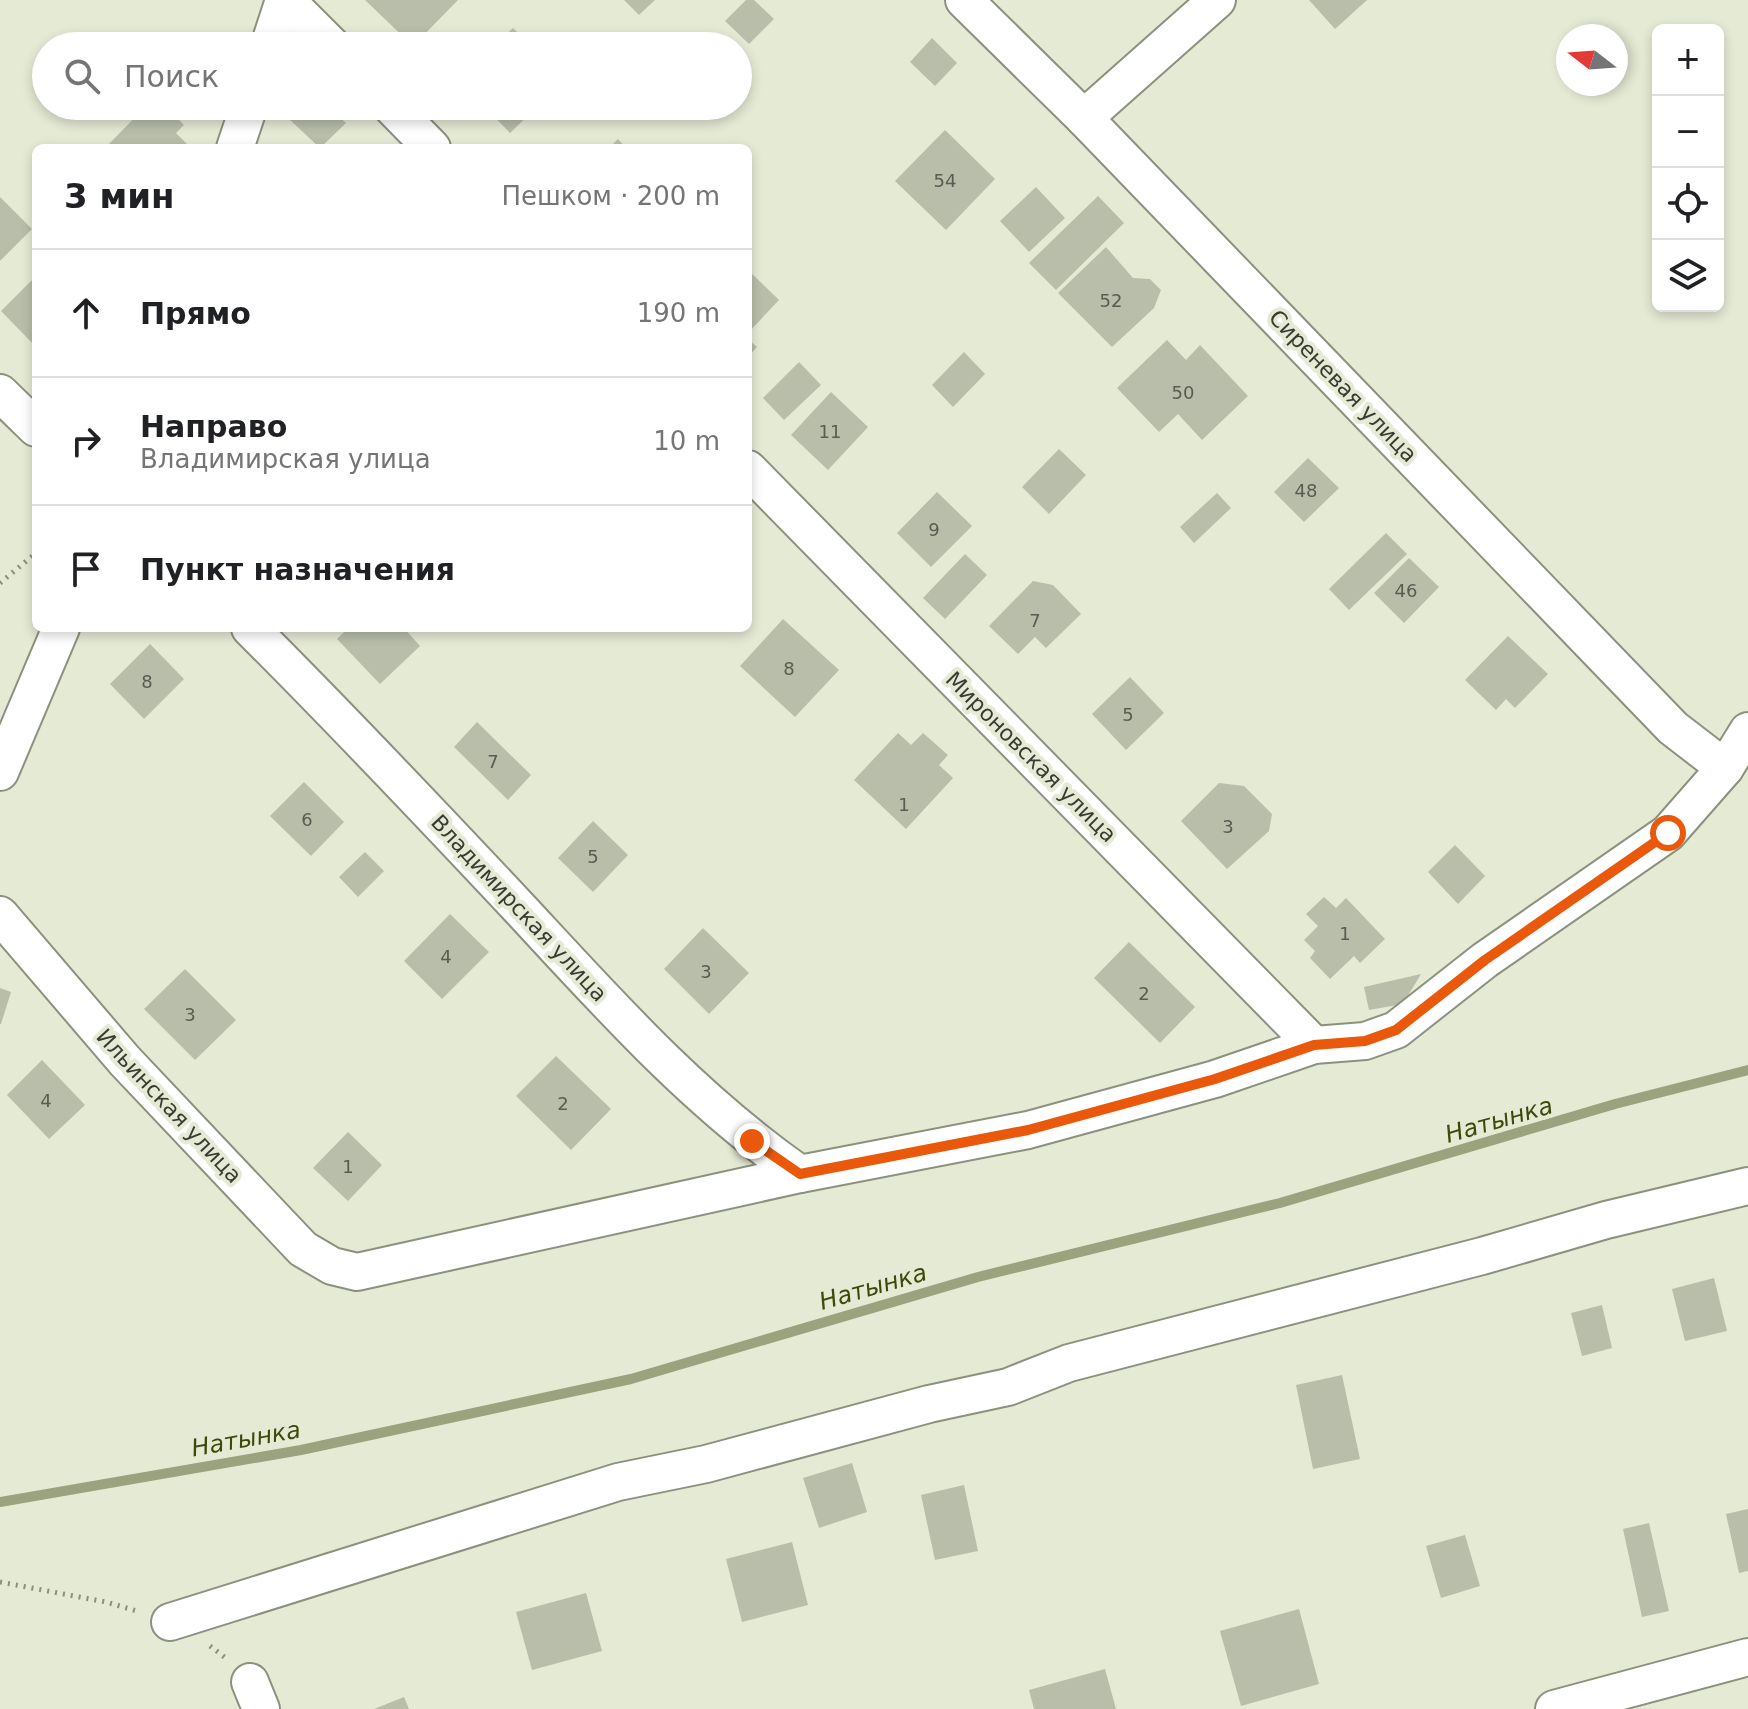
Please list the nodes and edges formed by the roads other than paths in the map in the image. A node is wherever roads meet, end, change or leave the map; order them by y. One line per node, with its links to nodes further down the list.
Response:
1 (285, 0): 4 (street); 5 (street)
2 (964, 0): 6 (street, Сиреневая улица)
3 (1217, 0): 6 (street)
4 (274, 32)
5 (318, 32)
6 (1084, 118): 17 (street, Сиреневая улица)
7 (244, 120): 9 (street)
8 (405, 120): 10 (street)
9 (236, 144)
10 (428, 144)
11 (0, 393): 12 (street)
12 (32, 424)
13 (752, 473): 20 (street, Мироновская улица)
14 (59, 632): 18 (street)
15 (254, 632): 21 (street, Владимирская улица)
16 (1748, 731): 17 (street)
17 (1725, 768): 20 (street)
18 (0, 772)
19 (0, 915): 21 (street, Ильинская улица)
20 (1314, 1045): 21 (street)
21 (800, 1174)
22 (1748, 1186): 23 (street)
23 (170, 1622)
24 (1748, 1657): 25 (street)
25 (1554, 1709)

